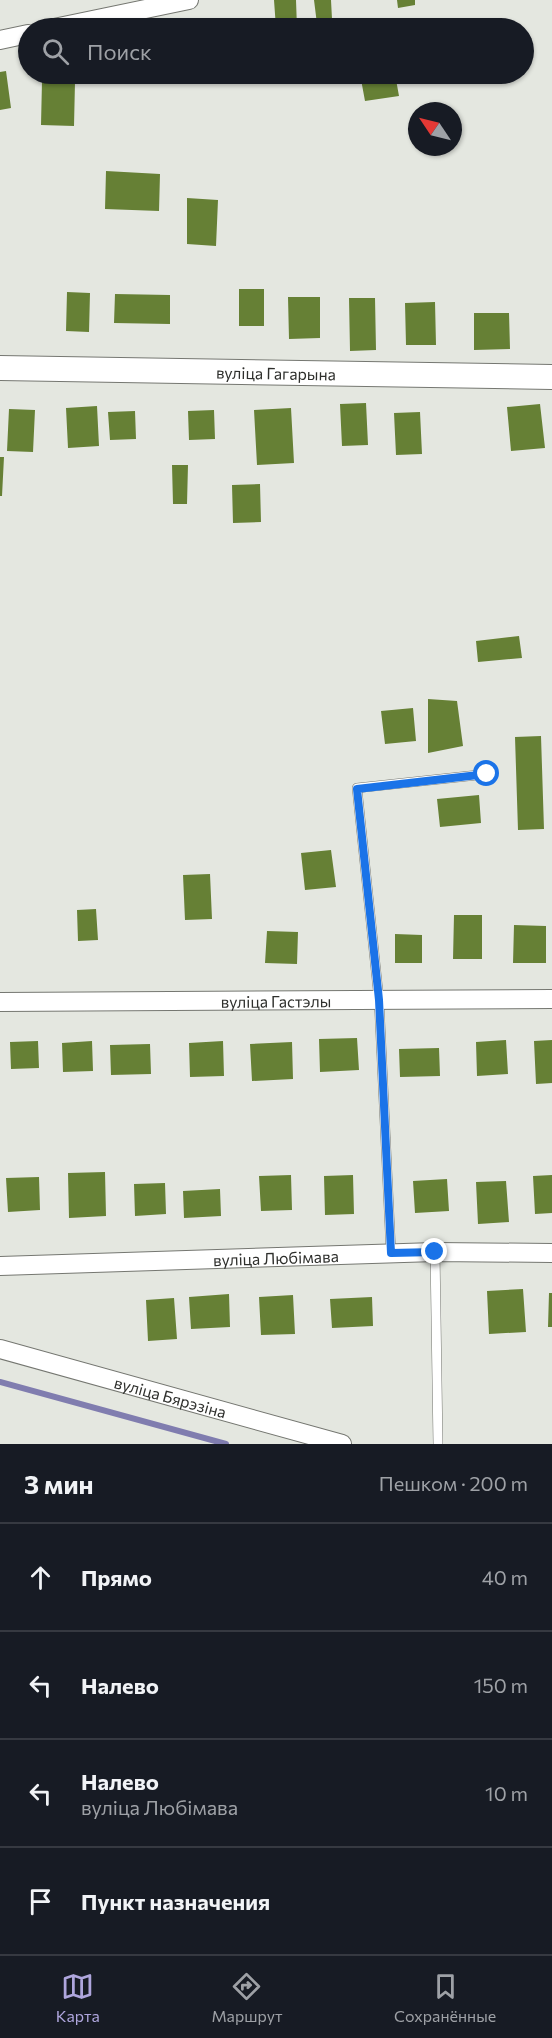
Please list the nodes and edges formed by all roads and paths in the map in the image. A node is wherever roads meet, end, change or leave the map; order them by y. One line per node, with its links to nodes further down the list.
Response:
1 (189, 0): 2 (street)
2 (102, 18)
3 (18, 36): 4 (street)
4 (0, 40)
5 (0, 368): 6 (street, вуліца Гагарына)
6 (552, 377)
7 (487, 774): 9 (lane)
8 (552, 999): 9 (street, вуліца Гастэлы)
9 (379, 1000): 10 (street, вуліца Гастэлы); 13 (lane)
10 (0, 1002)
11 (435, 1252): 12 (street, вуліца Любімава); 13 (street, вуліца Любімава); 17 (lane)
12 (552, 1252)
13 (391, 1253): 14 (street, вуліца Любімава)
14 (0, 1266)
15 (0, 1349): 16 (street, вуліца Бярэзіна)
16 (342, 1444)
17 (438, 1444)

